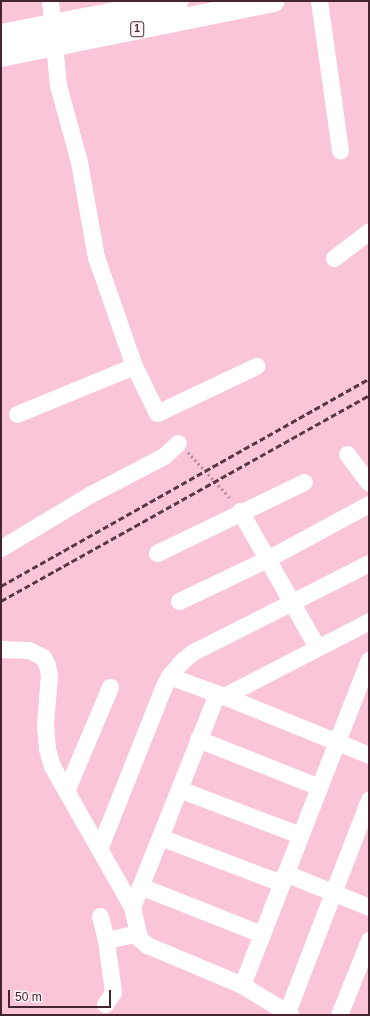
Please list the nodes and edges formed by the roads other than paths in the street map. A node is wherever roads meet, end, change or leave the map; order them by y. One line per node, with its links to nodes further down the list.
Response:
1 (50, 1): 6 (street)
2 (178, 1): 6 (highway, 1)
3 (272, 1): 6 (highway, 1)
4 (319, 1): 8 (street)
5 (1, 35): 6 (highway, 1)
6 (53, 35): 7 (highway, 1); 11 (street)
7 (1, 56)
8 (340, 151)
9 (369, 230): 10 (street)
10 (334, 258)
11 (134, 366): 12 (street); 13 (street)
12 (256, 366)
13 (17, 414)
14 (178, 443): 20 (street)
15 (347, 454): 17 (street)
16 (304, 482): 19 (street)
17 (369, 483)
18 (369, 504): 22 (street)
19 (240, 511): 21 (street); 22 (street)
20 (1, 548)
21 (157, 553)
22 (269, 558): 24 (street); 25 (street)
23 (369, 563): 25 (street)
24 (180, 601)
25 (293, 602): 27 (street); 30 (street)
26 (369, 621): 27 (street)
27 (316, 647): 32 (street)
28 (15, 649): 38 (street)
29 (369, 660): 34 (street)
30 (169, 676): 32 (street); 42 (street)
31 (110, 687): 38 (street)
32 (220, 694): 33 (street); 34 (street)
33 (198, 739): 36 (street); 37 (street)
34 (337, 742): 35 (street); 36 (street)
35 (369, 755)
36 (319, 787): 40 (street)
37 (179, 789): 40 (street); 41 (street)
38 (66, 791): 42 (street)
39 (369, 799): 45 (street)
40 (300, 835): 43 (street)
41 (160, 837): 43 (street); 44 (street)
42 (99, 849): 46 (street)
43 (283, 878): 45 (street); 50 (street)
44 (140, 886): 46 (street); 50 (street)
45 (332, 892): 47 (street); 55 (street)
46 (132, 907): 49 (street)
47 (369, 907)
48 (100, 916): 51 (street)
49 (138, 933): 51 (street); 53 (street)
50 (261, 934): 53 (street)
51 (106, 940): 54 (street)
52 (369, 940): 56 (street)
53 (242, 985): 55 (street)
54 (105, 1004)
55 (289, 1014)
56 (339, 1015)

